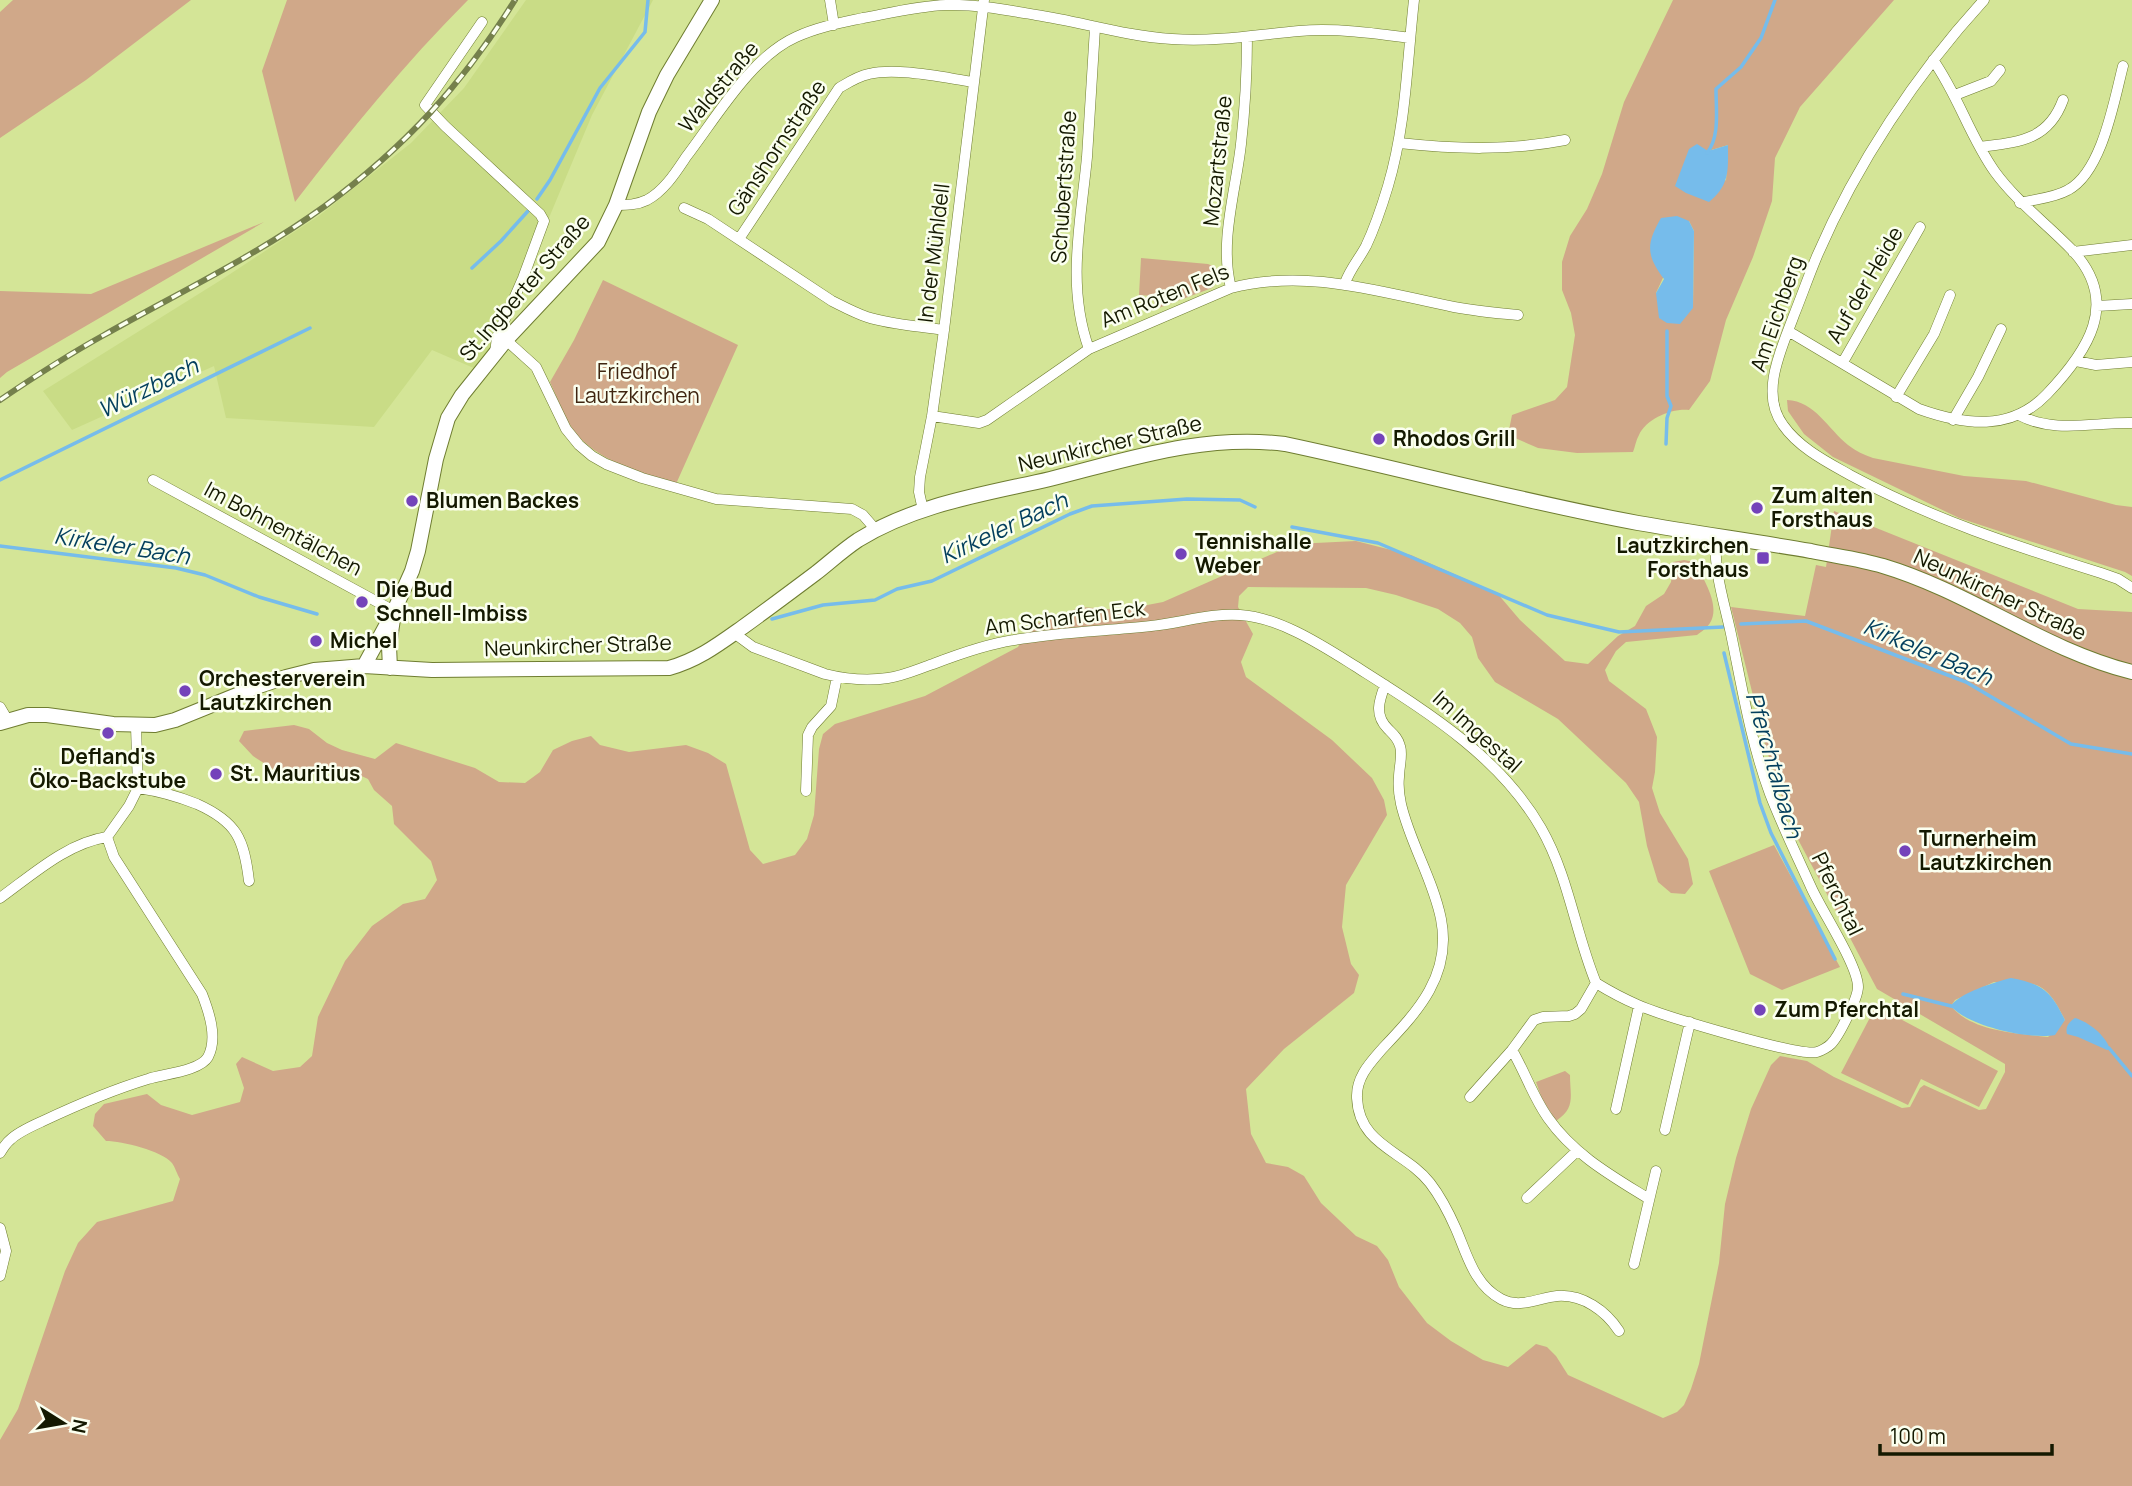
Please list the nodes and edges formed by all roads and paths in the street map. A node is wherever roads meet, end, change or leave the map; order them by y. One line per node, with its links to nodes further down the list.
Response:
1 (712, 0): 21 (main road, St.Ingberter Straße)
2 (831, 0): 7 (street)
3 (1414, 0): 10 (street)
4 (1984, 0): 11 (street, Am Eichberg)
5 (983, 4): 7 (street, Waldstraße); 8 (street, Waldstraße); 14 (street, In der Mühldell)
6 (482, 22): 38 (street)
7 (834, 25): 21 (street, Waldstraße)
8 (1095, 28): 9 (street, Waldstraße); 37 (street, Schubertstraße)
9 (1247, 37): 10 (street, Waldstraße); 28 (street, Mozartstraße)
10 (1409, 38): 18 (street)
11 (1933, 60): 15 (street); 35 (street, Am Eichberg)
12 (2123, 66): 20 (street)
13 (2000, 70): 15 (street)
14 (974, 82): 24 (street, Gänshornstraße); 34 (street, In der Mühldell)
15 (1955, 95): 19 (street)
16 (2063, 100): 19 (street)
17 (1565, 140): 18 (street)
18 (1399, 144): 27 (street)
19 (1980, 147): 20 (street)
20 (2020, 203): 26 (street)
21 (616, 205): 36 (main road, St.Ingberter Straße)
22 (684, 208): 24 (street)
23 (1920, 227): 40 (street, Auf der Heide)
24 (738, 239): 34 (street)
25 (2132, 245): 26 (street)
26 (2073, 252): 31 (street)
27 (1345, 283): 28 (street, Am Roten Fels); 32 (street, Am Roten Fels)
28 (1231, 288): 37 (street, Am Roten Fels)
29 (1950, 295): 42 (street)
30 (2132, 304): 31 (street)
31 (2097, 306): 39 (street, Auf der Heide)
32 (1518, 315)
33 (2001, 329): 45 (street)
34 (944, 330): 44 (street, In der Mühldell)
35 (1788, 331): 40 (street, Auf der Heide); 51 (street, Am Eichberg)
36 (506, 340): 38 (main road, St.Ingberter Straße); 49 (street)
37 (1089, 349): 44 (street, Am Roten Fels)
38 (495, 353): 52 (main road, St.Ingberter Straße)
39 (2076, 361): 41 (street); 43 (street, Auf der Heide)
40 (1843, 362): 42 (street, Auf der Heide)
41 (2132, 362)
42 (1896, 397): 45 (street, Auf der Heide)
43 (2019, 415): 45 (street, Auf der Heide); 46 (street, Auf der Heide)
44 (932, 416): 48 (street, In der Mühldell)
45 (1953, 419)
46 (2132, 423)
47 (153, 480): 52 (street, Im Bohnentälchen)
48 (923, 510): 49 (main road, Neunkircher Straße); 50 (main road, Neunkircher Straße)
49 (876, 530): 54 (main road, Neunkircher Straße)
50 (1716, 535): 57 (main road, Neunkircher Straße); 69 (street, Pferchtal)
51 (2132, 588)
52 (394, 611): 55 (main road, St.Ingberter Straße); 56 (main road, St.Ingberter Straße)
53 (1260, 619): 58 (street, Am Scharfen Eck); 59 (street, Im Imgestal)
54 (734, 633): 56 (main road, Neunkircher Straße); 58 (street, Am Scharfen Eck)
55 (363, 666): 56 (main road, Neunkircher Straße); 61 (main road, Neunkircher Straße)
56 (390, 668)
57 (2132, 672)
58 (837, 677): 63 (street)
59 (1385, 685): 67 (street, Im Imgestal); 83 (street)
60 (2, 716): 61 (main road, Neunkircher Straße)
61 (136, 726): 62 (street)
62 (138, 788): 64 (street); 65 (street)
63 (806, 791)
64 (107, 837): 66 (street); 74 (street)
65 (249, 881)
66 (0, 898)
67 (1596, 982): 68 (street); 70 (street)
68 (1639, 1006): 69 (street); 72 (street)
69 (1690, 1022): 73 (street)
70 (1511, 1050): 71 (street); 75 (street)
71 (1471, 1097)
72 (1616, 1109)
73 (1665, 1130)
74 (5, 1140): 76 (street)
75 (1577, 1151): 78 (street); 79 (street)
76 (0, 1153)
77 (1656, 1171): 79 (street)
78 (1527, 1198)
79 (1649, 1199): 81 (street)
80 (1, 1232): 82 (street)
81 (1634, 1264)
82 (0, 1276)
83 (1619, 1331)

